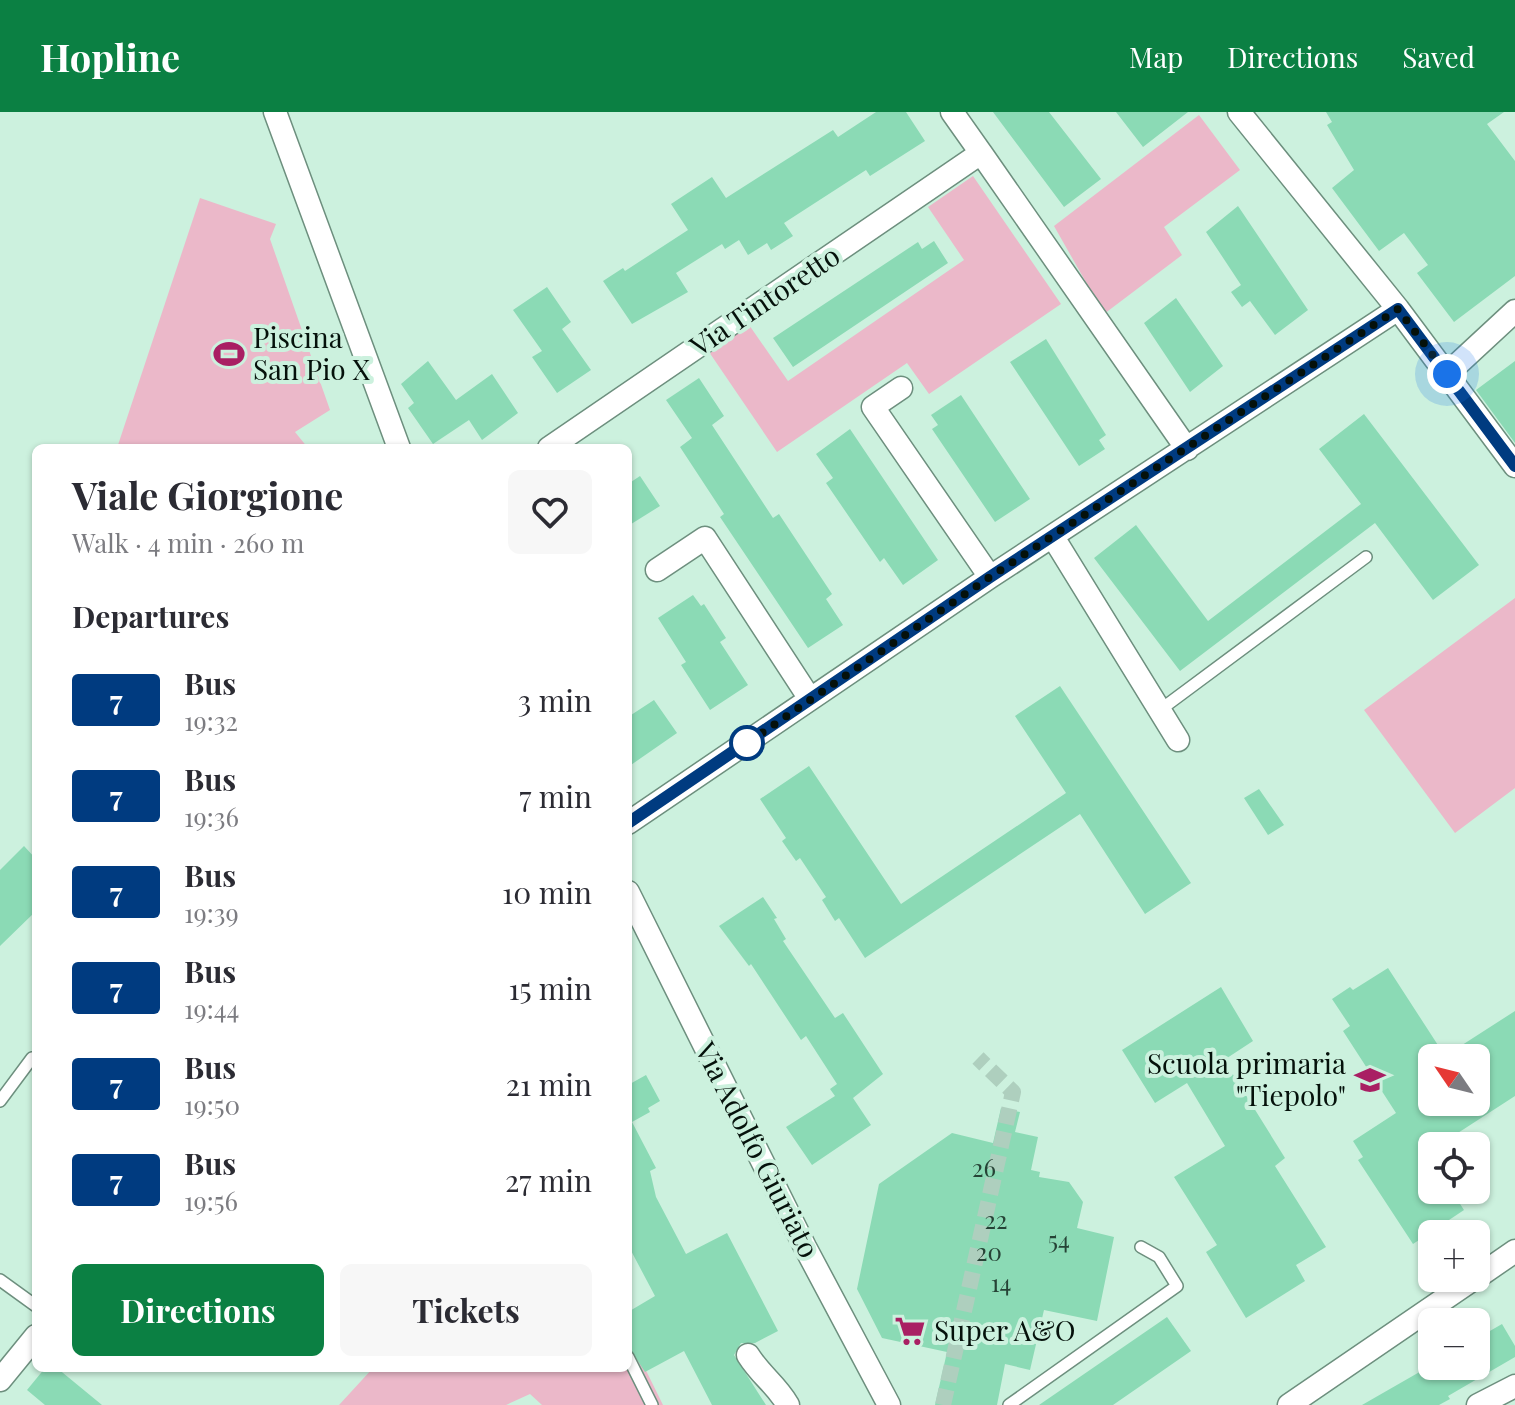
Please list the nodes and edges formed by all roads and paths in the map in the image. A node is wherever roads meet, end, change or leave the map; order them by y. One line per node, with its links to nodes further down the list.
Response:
1 (275, 112): 9 (street)
2 (952, 112): 4 (street)
3 (1239, 112): 5 (street)
4 (981, 153): 10 (street, Via Tintoretto); 11 (street)
5 (1398, 309): 7 (street); 11 (street)
6 (1515, 311): 7 (street)
7 (1447, 374): 12 (street)
8 (901, 388): 16 (street)
9 (398, 444)
10 (555, 444)
11 (1187, 449): 13 (street)
12 (1515, 466)
13 (1053, 537): 16 (street); 18 (street)
14 (1366, 557): 18 (lane)
15 (657, 570): 17 (street)
16 (990, 577): 17 (street)
17 (810, 699): 20 (street)
18 (1160, 710): 19 (street)
19 (1178, 740)
20 (632, 820)
21 (632, 900): 37 (street, Via Adolfo Giuriato)
22 (32, 1062): 23 (lane)
23 (0, 1101)
24 (1141, 1247): 38 (lane)
25 (1515, 1251): 26 (street)
26 (1490, 1268)
27 (0, 1280): 29 (lane)
28 (1455, 1292): 39 (street)
29 (32, 1303)
30 (32, 1341): 33 (street)
31 (748, 1355): 36 (street)
32 (632, 1365): 35 (lane)
33 (0, 1380)
34 (1515, 1386): 40 (street)
35 (652, 1405)
36 (788, 1405)
37 (889, 1405)
38 (1009, 1405)
39 (1289, 1405)
40 (1478, 1405)

